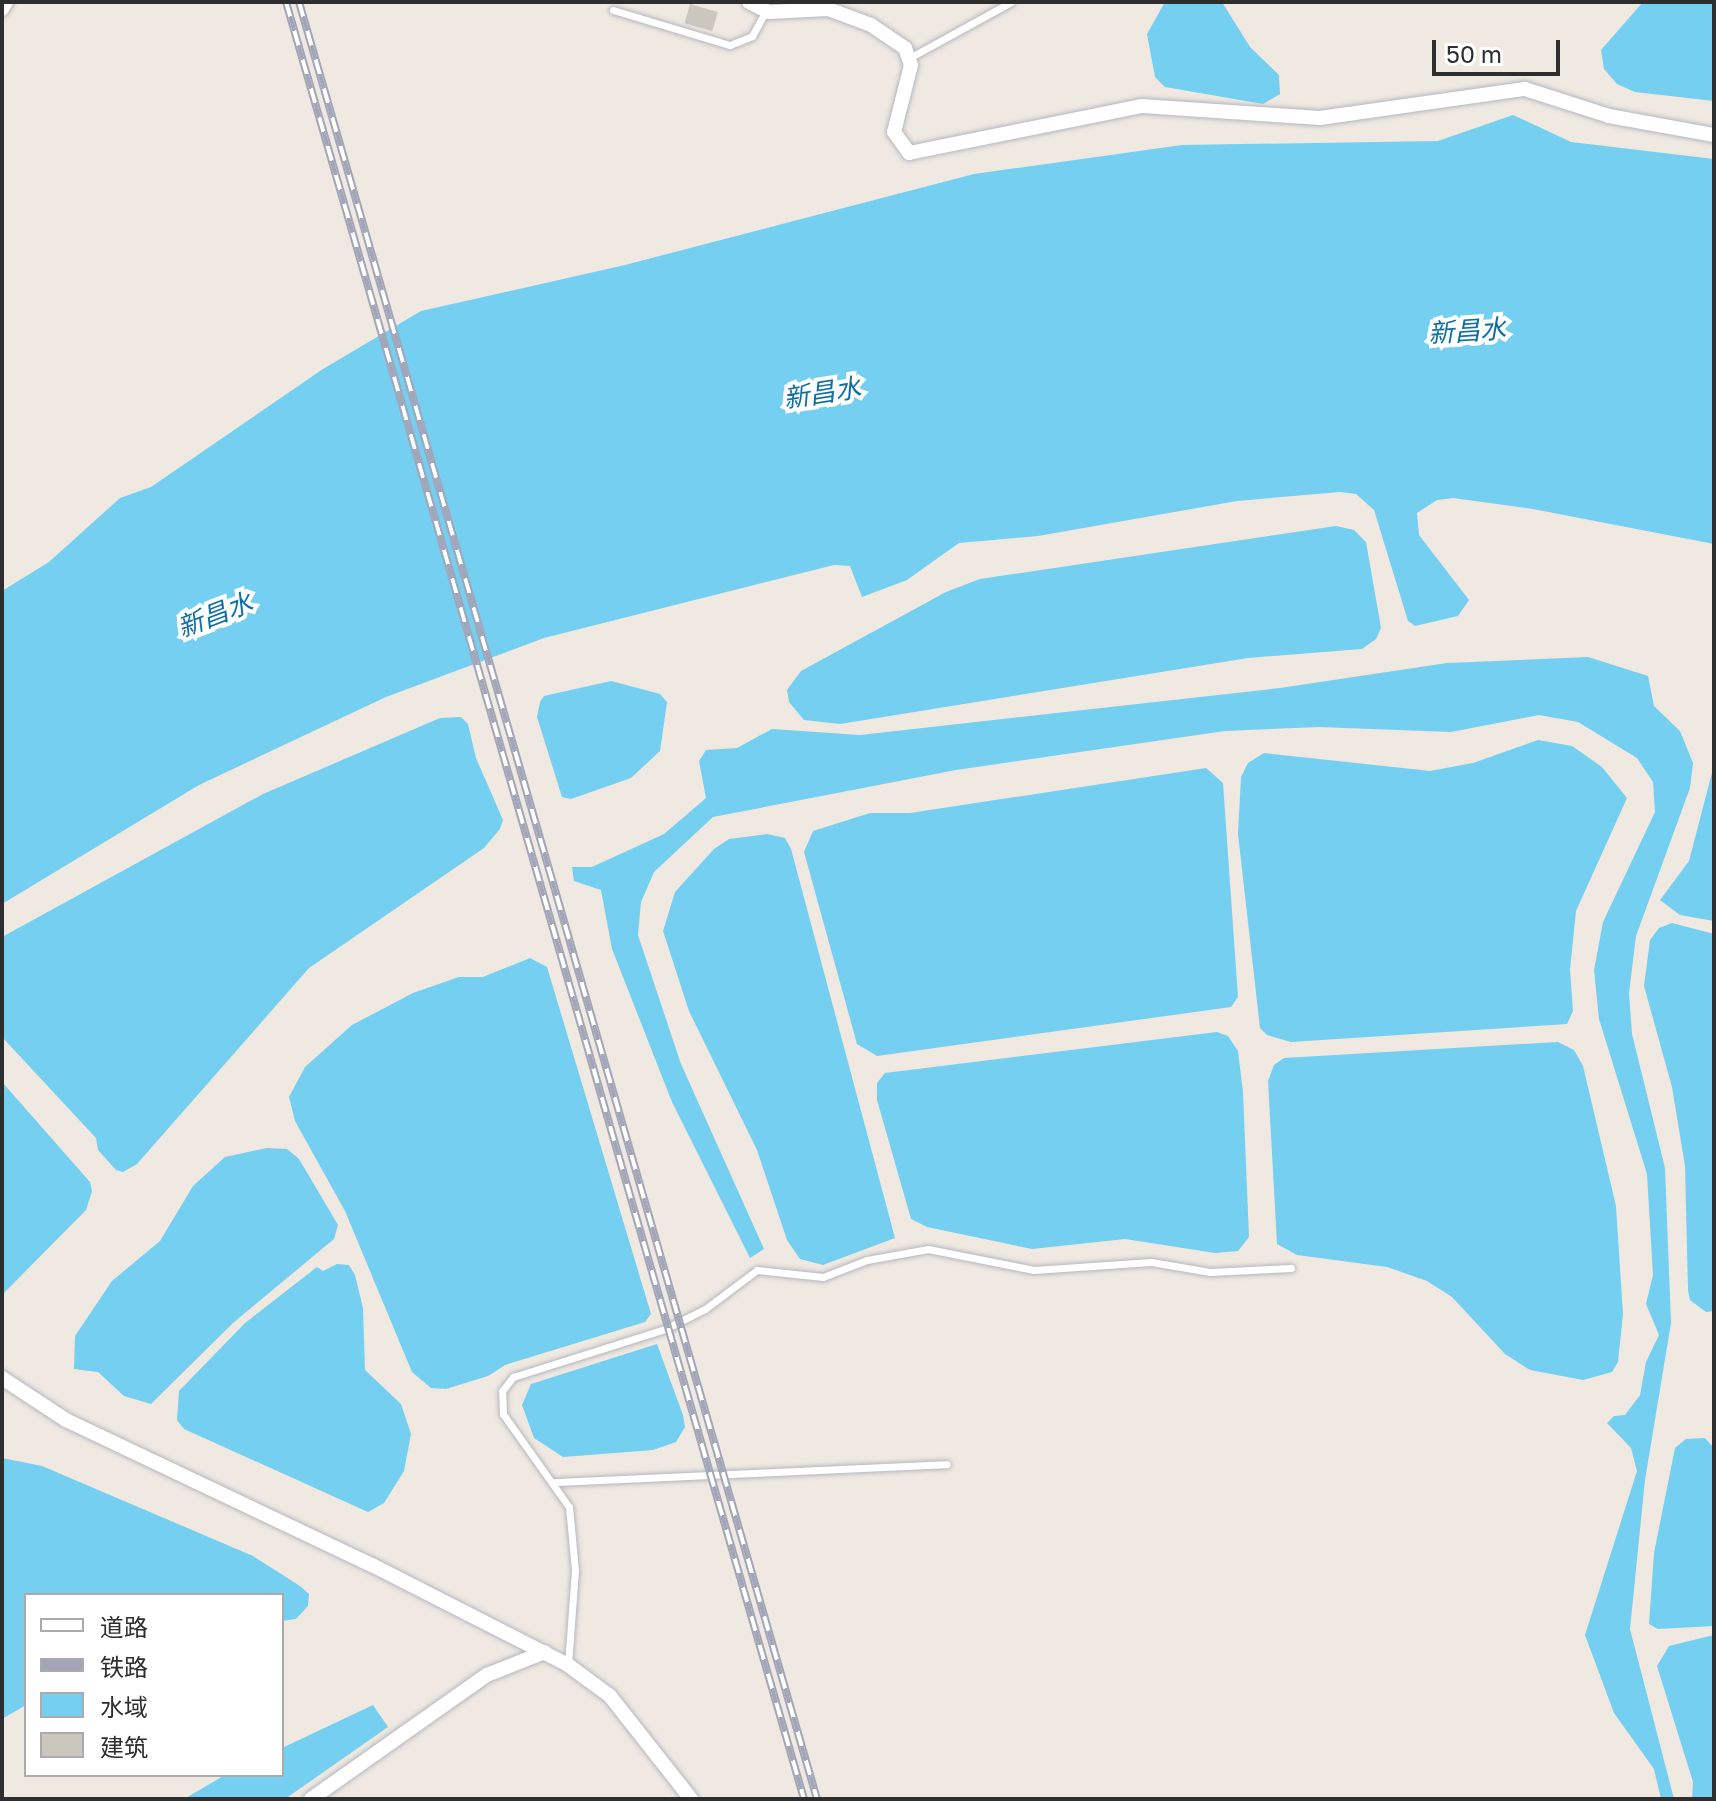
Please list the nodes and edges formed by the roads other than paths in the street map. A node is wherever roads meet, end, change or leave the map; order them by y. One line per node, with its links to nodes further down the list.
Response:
1 (6, 2): 4 (street)
2 (749, 2): 6 (street)
3 (1011, 2): 7 (lane)
4 (2, 9)
5 (613, 10): 6 (lane)
6 (766, 11): 7 (street)
7 (911, 57): 8 (street)
8 (1714, 135)
9 (1291, 1268): 12 (lane)
10 (2, 1378): 13 (street)
11 (947, 1464): 12 (lane)
12 (555, 1482): 14 (lane)
13 (545, 1652): 14 (street); 15 (street)
14 (568, 1665): 16 (street)
15 (311, 1799)
16 (691, 1799)

